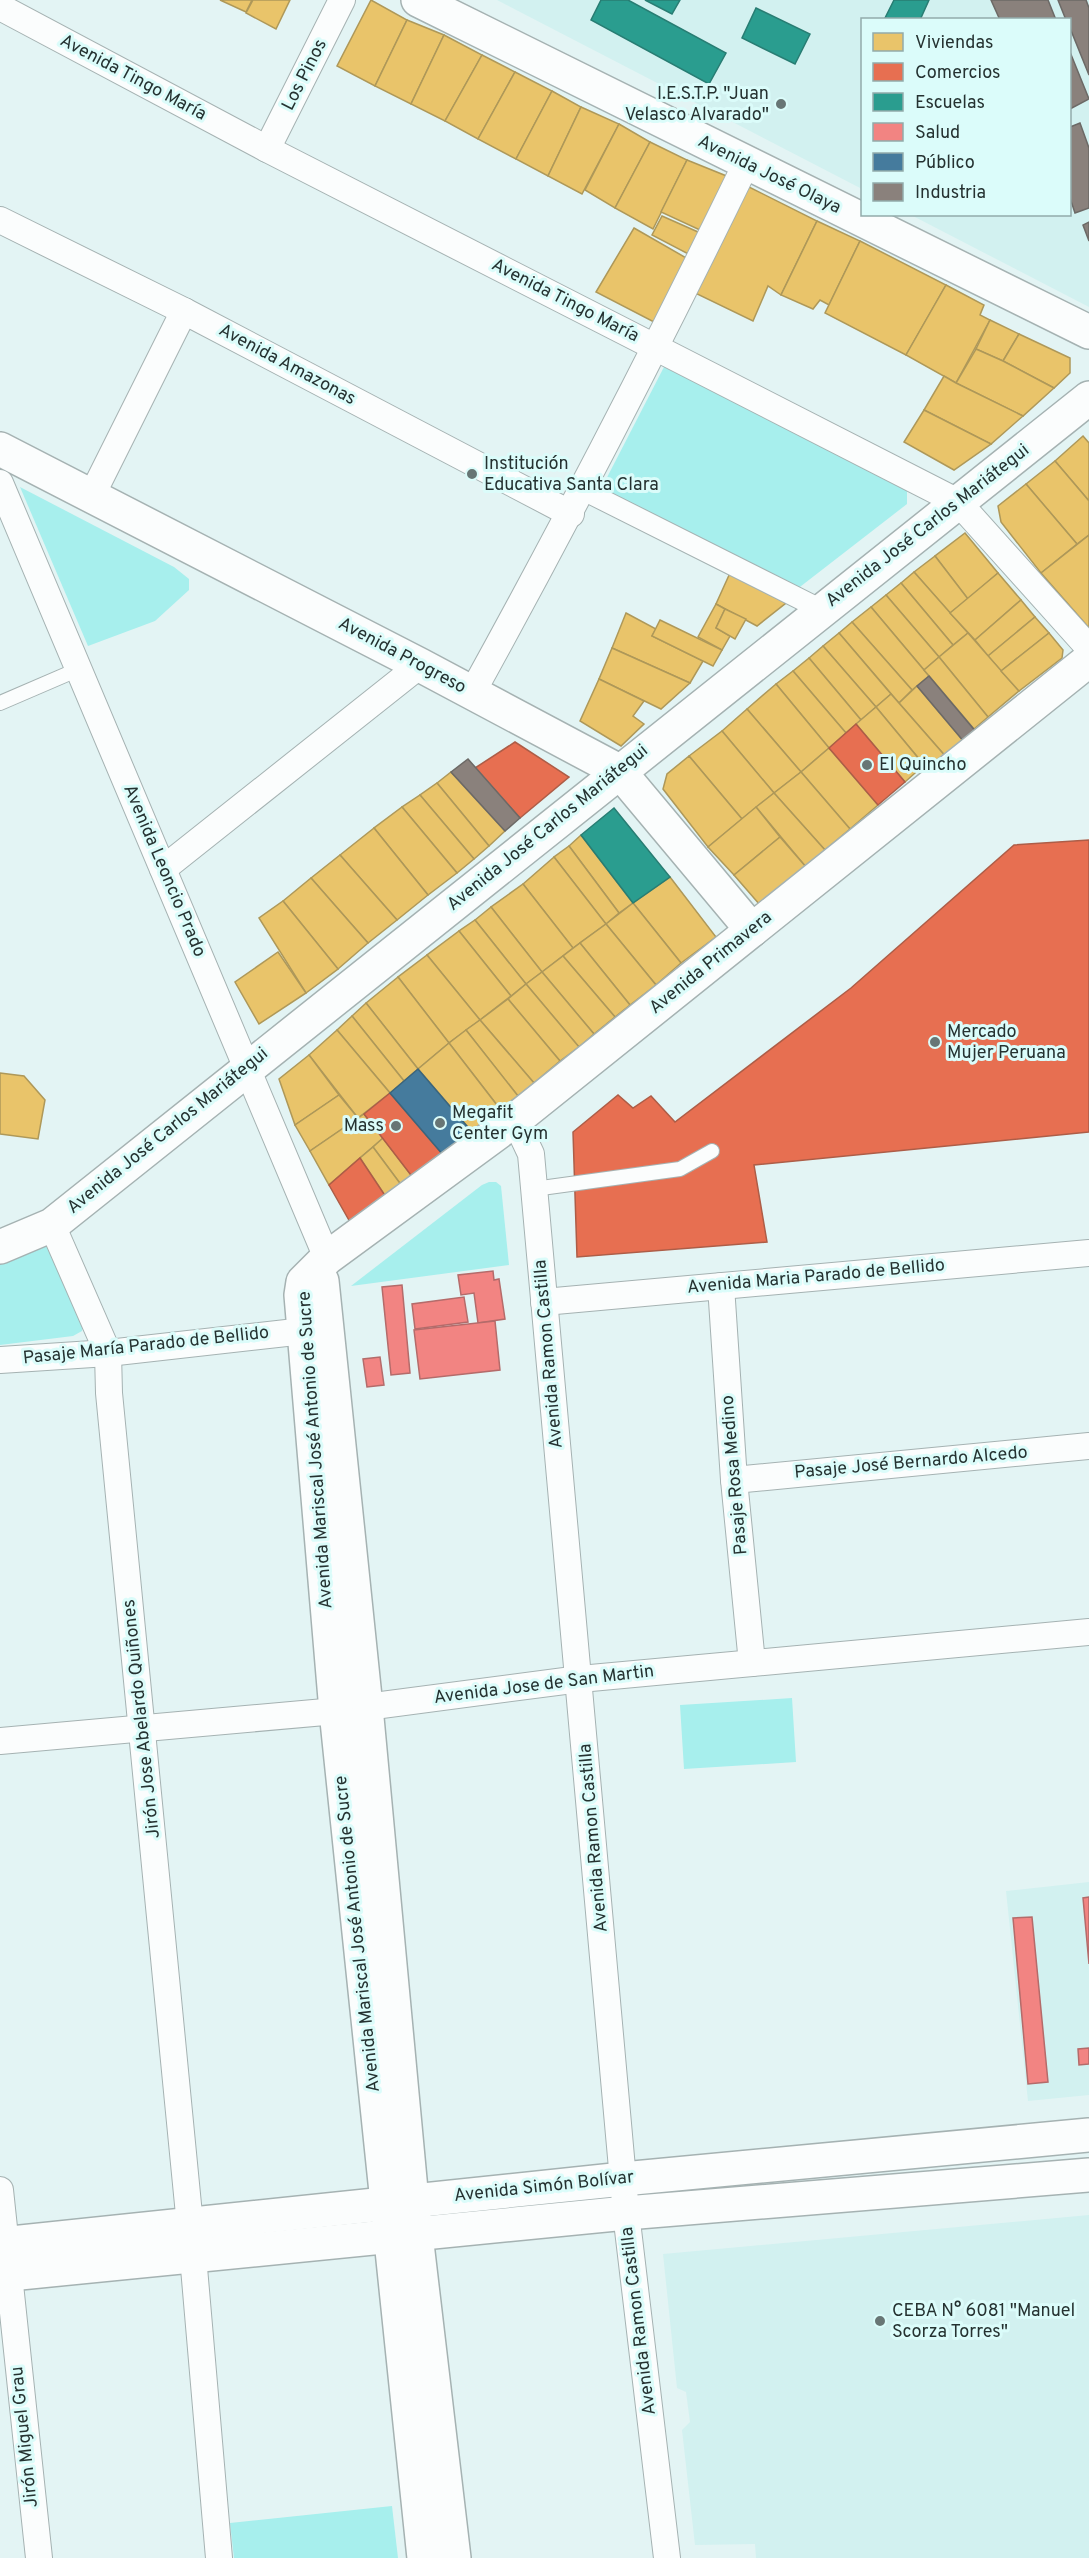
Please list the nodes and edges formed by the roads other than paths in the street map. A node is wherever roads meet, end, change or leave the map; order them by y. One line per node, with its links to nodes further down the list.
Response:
1 (342, 0): 4 (street, Los Pinos)
2 (418, 0): 5 (street, Avenida José Olaya)
3 (0, 7): 4 (street, Avenida Tingo María)
4 (267, 149): 9 (street, Avenida Tingo María)
5 (746, 164): 8 (street, Avenida José Olaya); 9 (street)
6 (0, 220): 7 (street, Avenida Amazonas)
7 (184, 311): 14 (street); 16 (street, Avenida Amazonas)
8 (1089, 332)
9 (657, 348): 13 (street); 15 (street, Avenida Tingo María)
10 (1089, 398): 15 (street, Avenida José Carlos Mariátegui)
11 (0, 449): 14 (street, Avenida Progreso)
12 (0, 483): 21 (street, Avenida Leoncio Prado)
13 (583, 490): 16 (street); 17 (street)
14 (92, 495): 20 (street, Avenida Progreso)
15 (958, 502): 17 (street, Avenida José Carlos Mariátegui); 18 (street, Avenida Tingo María)
16 (571, 514): 22 (street)
17 (822, 610): 24 (street, Avenida José Carlos Mariátegui)
18 (1089, 648)
19 (1089, 660): 26 (street, Avenida Primavera)
20 (420, 665): 22 (street, Avenida Progreso); 25 (street)
21 (79, 669): 23 (lane); 25 (street, Avenida Leoncio Prado)
22 (472, 693): 24 (street, Avenida Progreso)
23 (0, 703)
24 (619, 771): 26 (street, Avenida Progreso); 27 (street, Avenida José Carlos Mariátegui)
25 (163, 868): 27 (street, Avenida Leoncio Prado)
26 (752, 930): 28 (street, Avenida Primavera)
27 (247, 1067): 31 (street, Avenida José Carlos Mariátegui); 34 (street, Avenida Leoncio Prado)
28 (515, 1120): 30 (street, Avenida Ramon Castilla); 34 (street, Avenida Primavera)
29 (712, 1151): 30 (lane)
30 (534, 1190): 36 (street, Avenida Ramon Castilla)
31 (52, 1225): 32 (street, Avenida José Carlos Mariátegui); 38 (street, Jirón Jose Abelardo Quiñones)
32 (0, 1247)
33 (1089, 1253): 35 (street, Avenida Maria Parado de Bellido)
34 (327, 1258): 37 (street, Avenida Mariscal José Antonio de Sucre)
35 (722, 1286): 36 (street, Avenida Maria Parado de Bellido); 41 (street, Pasaje Rosa Medino)
36 (544, 1302): 44 (street, Avenida Ramon Castilla)
37 (315, 1330): 38 (street, Pasaje María Parado de Bellido); 45 (street, Avenida Mariscal José Antonio de Sucre)
38 (108, 1353): 39 (street, Pasaje María Parado de Bellido); 46 (street, Jirón Jose Abelardo Quiñones)
39 (0, 1360)
40 (1089, 1446): 41 (street, Pasaje José Bernardo Alcedo)
41 (734, 1480): 43 (street, Pasaje Rosa Medino)
42 (1089, 1632): 43 (street, Avenida Jose de San Martin)
43 (752, 1663): 44 (street, Avenida Jose de San Martin)
44 (580, 1679): 45 (street, Avenida Jose de San Martin); 50 (street, Avenida Ramon Castilla)
45 (351, 1709): 46 (street, Avenida Jose de San Martin); 52 (street, Avenida Mariscal José Antonio de Sucre)
46 (143, 1728): 47 (street, Avenida Jose de San Martin); 55 (street, Jirón Jose Abelardo Quiñones)
47 (0, 1741)
48 (1089, 2135): 50 (street, Avenida Simón Bolívar)
49 (1089, 2175): 53 (street, Avenida Simón Bolívar)
50 (623, 2179): 52 (street, Avenida Simón Bolívar); 53 (street, Avenida Ramon Castilla)
51 (0, 2190): 56 (street, Jirón Miguel Grau)
52 (399, 2202): 54 (street, Avenida Mariscal José Antonio de Sucre); 55 (street, Avenida Simón Bolívar)
53 (626, 2213): 54 (street, Avenida Simón Bolívar); 61 (street, Avenida Ramon Castilla)
54 (402, 2235): 55 (street, Avenida Simón Bolívar); 59 (street, Avenida Mariscal José Antonio de Sucre); 60 (street, Avenida Mariscal José Antonio de Sucre)
55 (192, 2240): 56 (street, Avenida Simón Bolívar); 58 (street, Jirón Jose Abelardo Quiñones)
56 (3, 2259): 57 (street, Jirón Miguel Grau)
57 (39, 2558)
58 (219, 2558)
59 (424, 2558)
60 (454, 2558)
61 (667, 2558)

